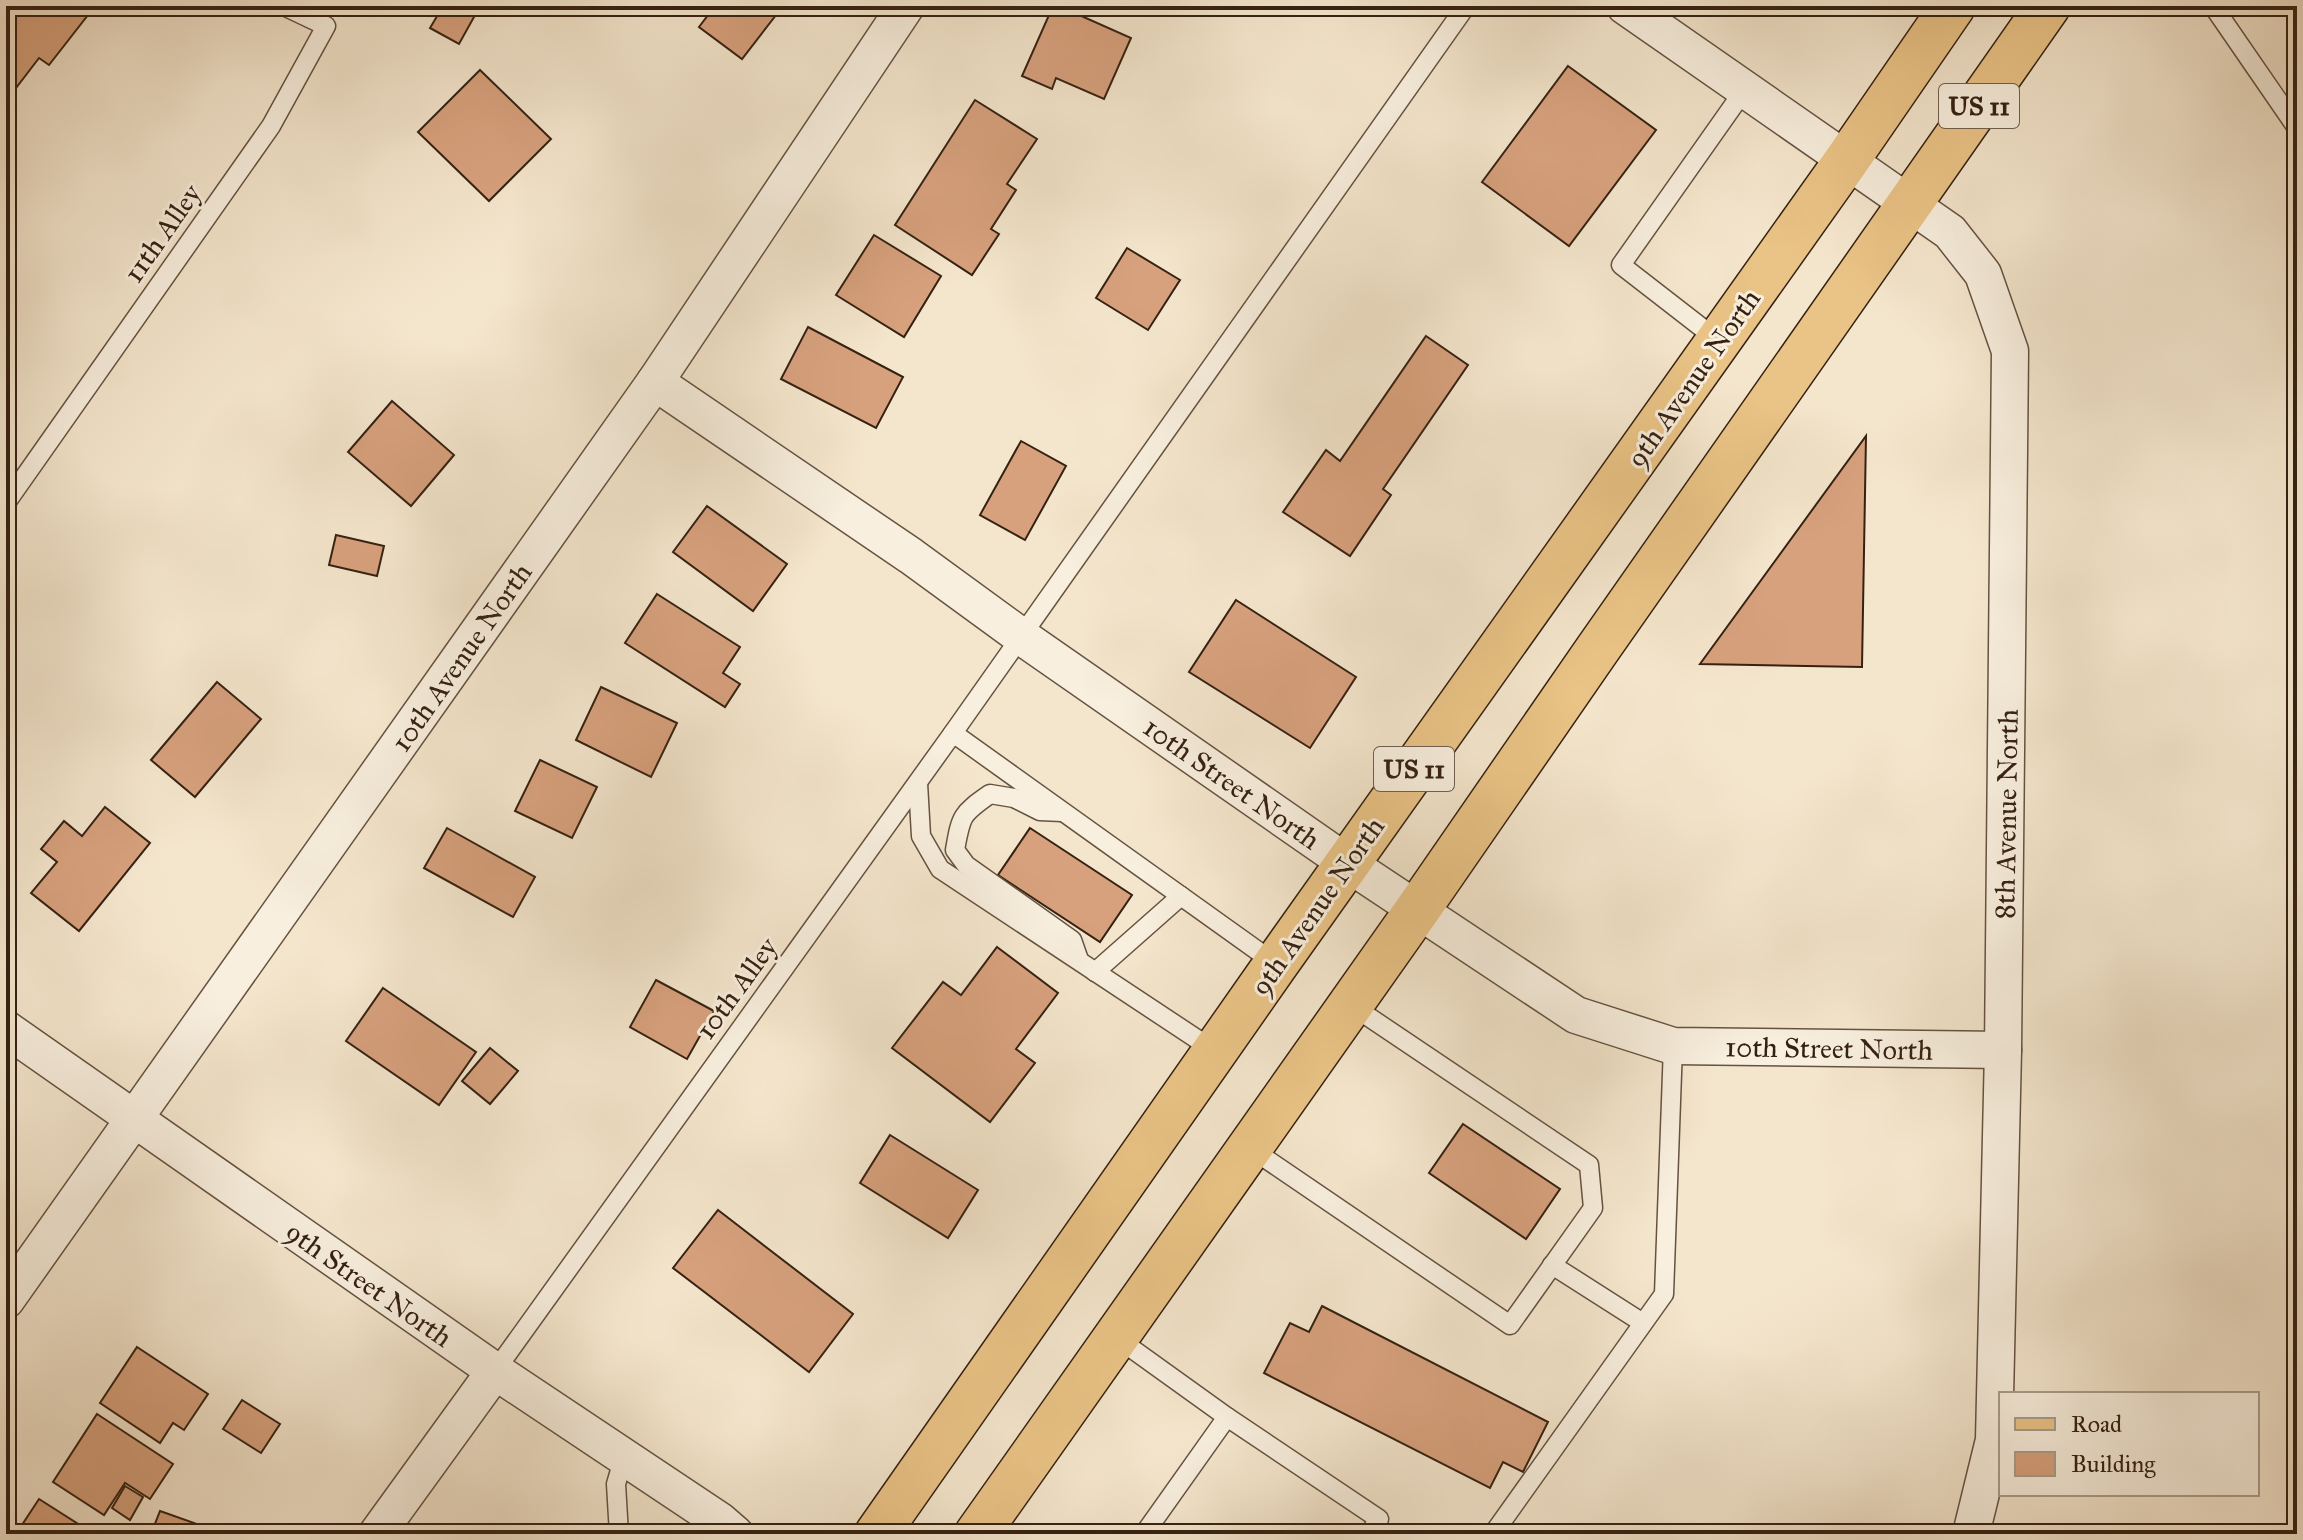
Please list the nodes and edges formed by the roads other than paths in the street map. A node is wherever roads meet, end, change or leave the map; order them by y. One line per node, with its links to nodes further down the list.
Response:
1 (284, 6): 14 (lane, 11th Alley)
2 (906, 6): 13 (street, 10th Avenue North)
3 (1466, 6): 15 (lane, 10th Alley)
4 (1625, 6): 8 (street, 8th Avenue North)
5 (1953, 6): 10 (main road, 9th Avenue North / US 11)
6 (2048, 6): 11 (main road, US 11)
7 (2213, 6): 9 (lane)
8 (1745, 89): 10 (street, 8th Avenue North); 12 (lane)
9 (2297, 128)
10 (1847, 160): 11 (street, 8th Avenue North); 12 (main road, 9th Avenue North / US 11)
11 (1910, 206): 21 (main road, US 11); 28 (street, 8th Avenue North)
12 (1719, 341): 19 (main road, 9th Avenue North / US 11)
13 (655, 382): 15 (street, 10th Street North); 30 (street, 10th Avenue North)
14 (6, 503)
15 (1022, 637): 16 (lane, 10th Alley); 19 (street, 10th Street North)
16 (953, 733): 17 (lane, 10th Alley); 18 (lane)
17 (918, 783): 22 (lane); 36 (lane, 10th Alley)
18 (1065, 813): 20 (lane); 22 (lane)
19 (1347, 863): 21 (street, 10th Street North); 23 (main road, 9th Avenue North / US 11)
20 (1181, 896): 23 (lane); 24 (lane)
21 (1418, 909): 25 (main road, US 11); 27 (street, 10th Street North)
22 (1079, 960): 24 (lane)
23 (1276, 964): 29 (main road, 9th Avenue North / US 11)
24 (1095, 972): 29 (lane)
25 (1351, 1005): 31 (main road, US 11); 32 (lane)
26 (6, 1029): 30 (street, 9th Street North)
27 (1673, 1046): 28 (street, 10th Street North); 34 (lane)
28 (2003, 1050): 47 (street, 8th Avenue North)
29 (1215, 1051): 42 (main road, 9th Avenue North / US 11)
30 (134, 1120): 33 (street, 10th Avenue North); 36 (street, 9th Street North)
31 (1250, 1148): 32 (lane); 35 (main road, US 11)
32 (1552, 1265): 34 (lane)
33 (6, 1300)
34 (1643, 1323): 46 (lane)
35 (1116, 1337): 37 (lane); 43 (main road, US 11)
36 (495, 1371): 38 (street, 9th Street North); 39 (street)
37 (1227, 1417): 44 (lane); 45 (lane)
38 (624, 1457): 40 (lane); 41 (street, 9th Street North)
39 (377, 1534)
40 (619, 1534)
41 (735, 1534)
42 (877, 1534)
43 (977, 1534)
44 (1144, 1534)
45 (1369, 1534)
46 (1493, 1534)
47 (1971, 1534)

